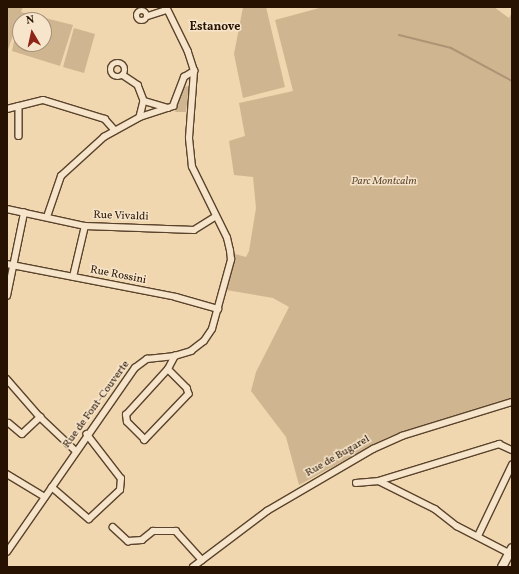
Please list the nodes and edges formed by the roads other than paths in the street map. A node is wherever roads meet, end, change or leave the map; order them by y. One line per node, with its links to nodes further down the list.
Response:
1 (167, 8): 2 (street); 3 (street, Rue de Font-Couverte)
2 (148, 16)
3 (194, 71): 7 (street); 15 (street, Rue de Font-Couverte)
4 (123, 75): 5 (street)
5 (144, 101): 7 (street); 9 (street)
6 (19, 106): 8 (street); 10 (street); 11 (street)
7 (168, 108): 9 (street)
8 (7, 109)
9 (140, 117): 10 (street)
10 (115, 130): 14 (street)
11 (19, 136)
12 (7, 209): 13 (street, Rue Vivaldi)
13 (24, 213): 14 (street, Rue Vivaldi); 18 (street)
14 (47, 217): 16 (street, Rue Vivaldi)
15 (215, 217): 16 (street, Rue Vivaldi); 21 (street, Rue de Font-Couverte)
16 (85, 226): 19 (street)
17 (7, 264): 18 (street, Rue Rossini)
18 (14, 266): 19 (street, Rue Rossini); 20 (street)
19 (74, 277): 21 (street, Rue Rossini)
20 (7, 296)
21 (218, 309): 22 (street, Rue de Font-Couverte)
22 (175, 356): 23 (street); 28 (street, Rue de Font-Couverte)
23 (168, 369): 23 (street)
24 (7, 379): 26 (street)
25 (512, 402): 41 (street, Rue de Bugarel)
26 (40, 417): 27 (street); 30 (street)
27 (9, 423)
28 (87, 435): 30 (street, Rue de Font-Couverte); 35 (street)
29 (512, 450): 33 (street)
30 (76, 451): 35 (street, Rue de Font-Couverte)
31 (512, 465): 38 (street)
32 (7, 474): 36 (street)
33 (379, 481): 34 (street); 38 (street)
34 (356, 483)
35 (52, 486): 36 (street, Rue de Font-Couverte)
36 (45, 497): 39 (street, Rue de Font-Couverte)
37 (113, 527): 41 (street)
38 (478, 536): 40 (street)
39 (7, 551)
40 (511, 551): 43 (main road)
41 (201, 558): 42 (street, Rue de Bugarel)
42 (193, 567)
43 (502, 567)

